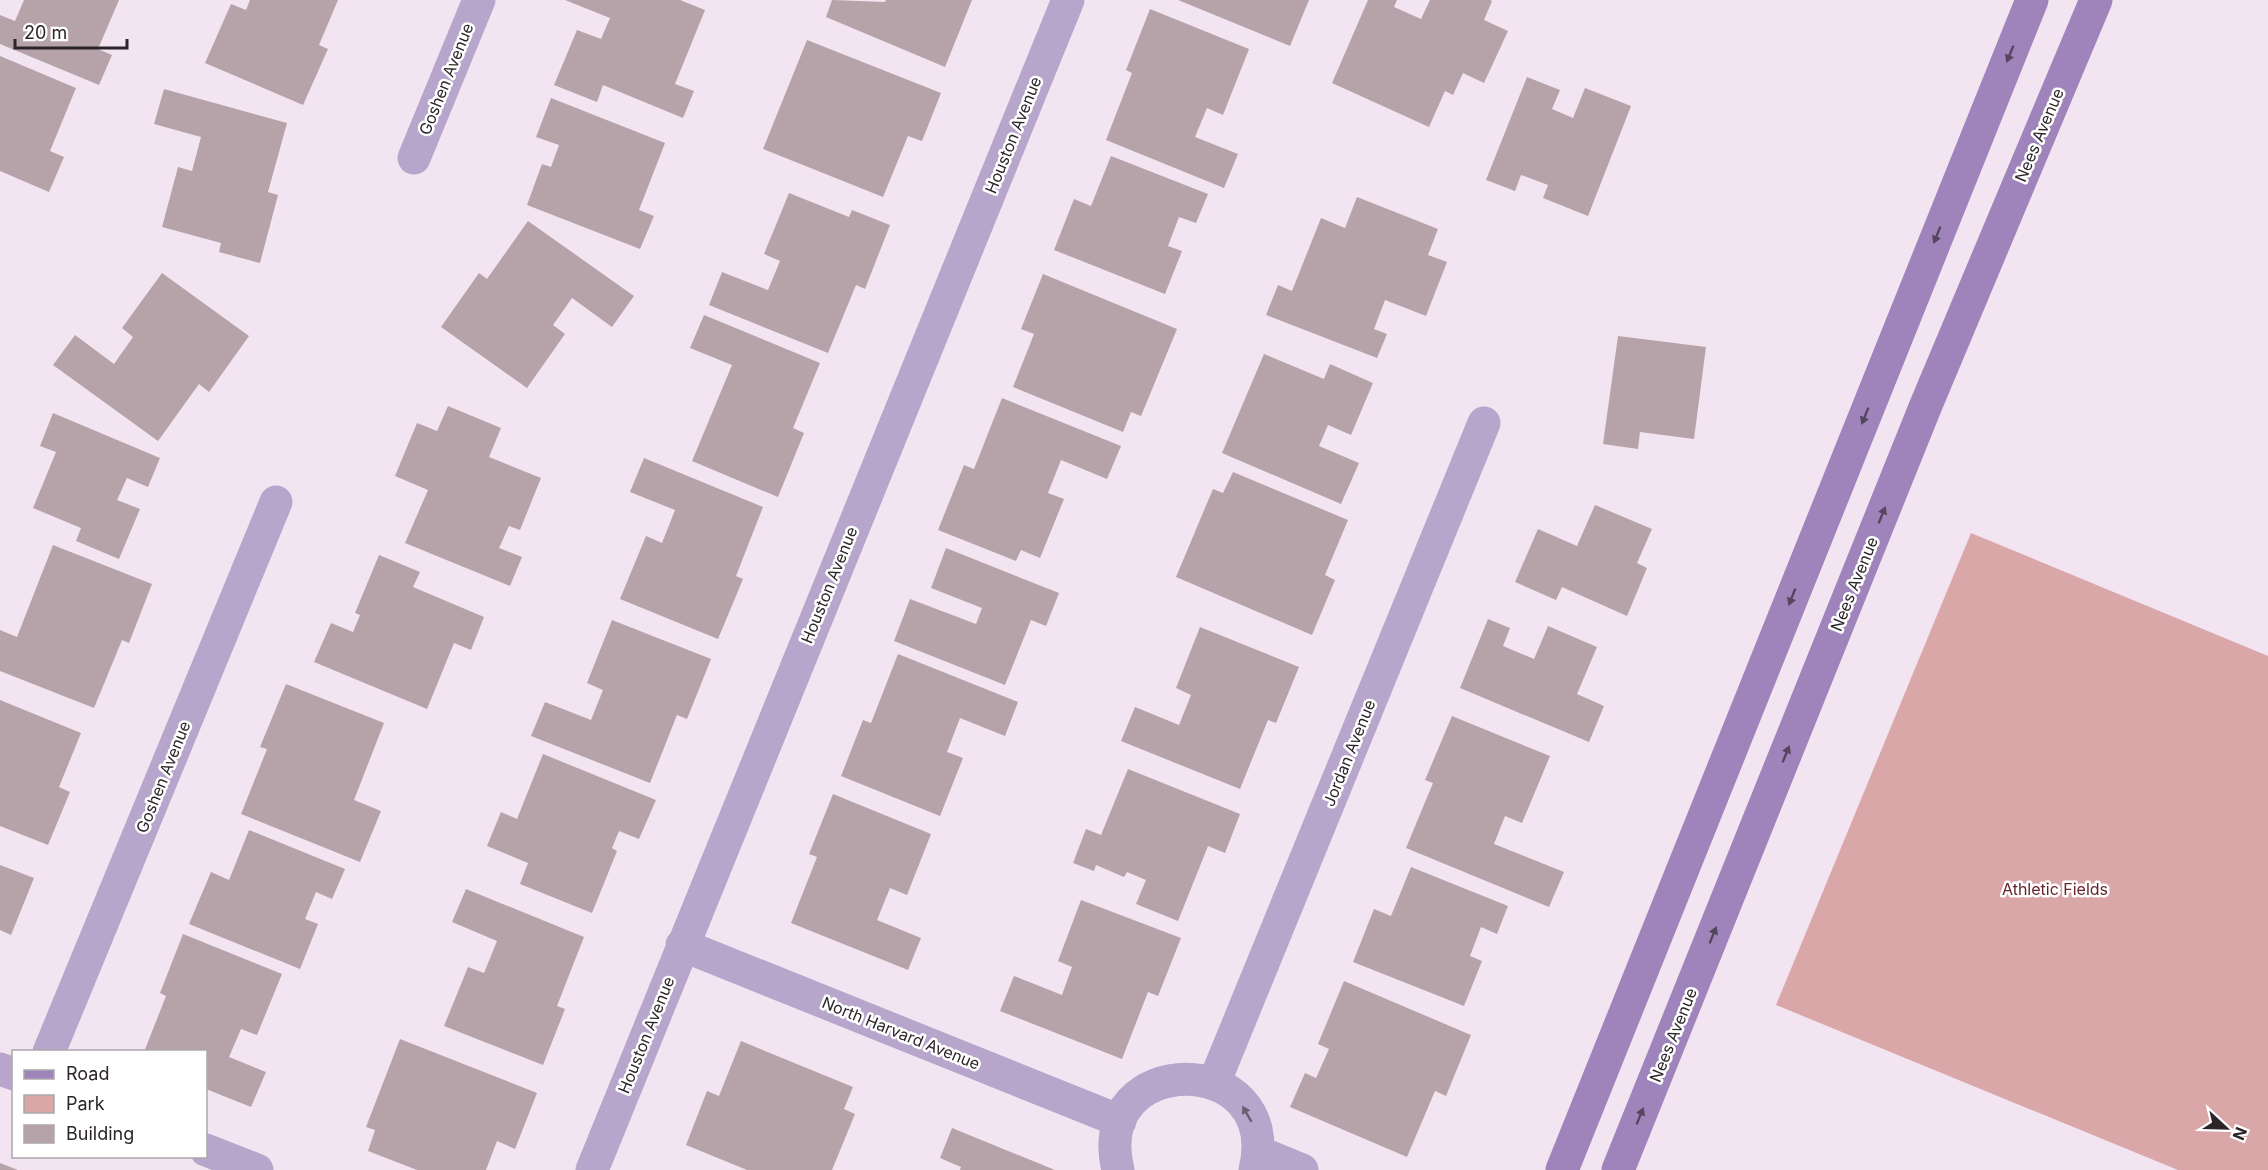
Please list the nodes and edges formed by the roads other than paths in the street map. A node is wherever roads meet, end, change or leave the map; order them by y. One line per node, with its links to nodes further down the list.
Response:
1 (479, 0): 5 (street, Goshen Avenue)
2 (1068, 0): 8 (street, Houston Avenue)
3 (2032, 0): 18 (main road, one-way to 18)
4 (2096, 0): 19 (main road, Nees Avenue, one-way to 4)
5 (414, 158)
6 (1484, 423): 10 (street, Jordan Avenue)
7 (276, 502): 9 (street, Goshen Avenue)
8 (682, 945): 11 (street, North Harvard Avenue); 15 (street, Houston Avenue)
9 (50, 1050)
10 (1214, 1083): 11 (street); 13 (street, one-way to 10)
11 (1120, 1121): 16 (street)
12 (207, 1149): 14 (street)
13 (1256, 1161): 17 (street)
14 (257, 1170)
15 (592, 1170)
16 (1118, 1170)
17 (1302, 1170)
18 (1562, 1170)
19 (1618, 1170)

